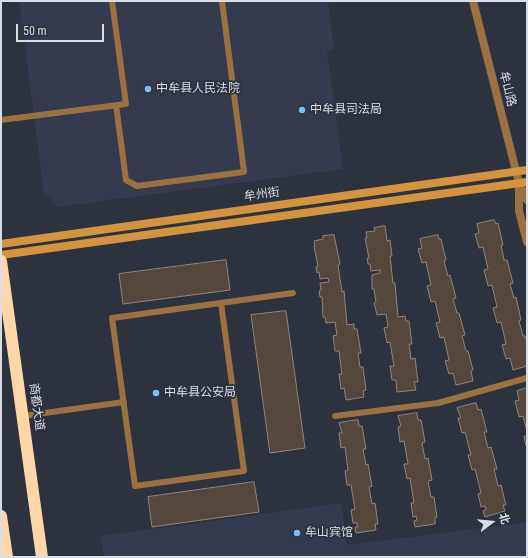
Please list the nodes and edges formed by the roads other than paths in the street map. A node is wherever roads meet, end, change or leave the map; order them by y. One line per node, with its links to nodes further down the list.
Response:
1 (112, 1): 4 (lane)
2 (222, 1): 4 (lane)
3 (473, 1): 7 (street, 牟山路)
4 (116, 105): 5 (lane)
5 (1, 120)
6 (527, 170): 7 (street, 牟州街)
7 (516, 172): 8 (street, 牟山路); 11 (street, 牟州街)
8 (523, 183): 9 (street, 牟山路); 10 (street, 牟山路); 12 (street, 牟州街)
9 (527, 200)
10 (527, 242)
11 (1, 244)
12 (1, 255)
13 (1, 261): 18 (highway, 商都大道)
14 (293, 293): 15 (lane)
15 (221, 303): 17 (lane); 17 (lane)
16 (527, 378): 19 (lane)
17 (124, 402): 18 (lane)
18 (23, 416): 22 (highway, 商都大道)
19 (335, 416)
20 (1, 516): 21 (highway)
21 (7, 557)
22 (42, 557)

